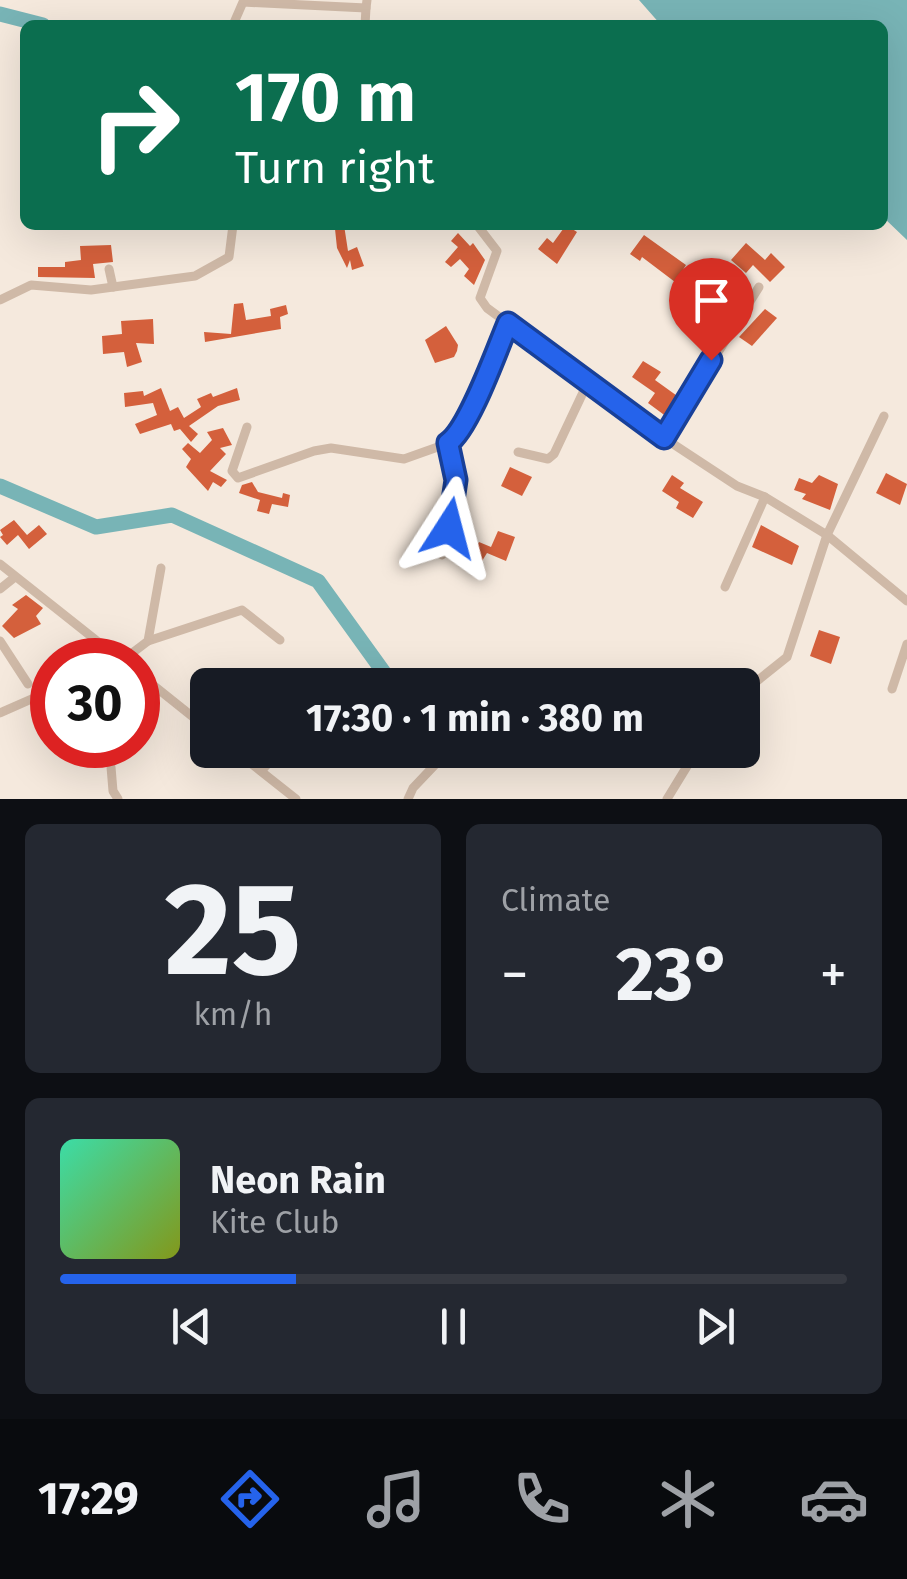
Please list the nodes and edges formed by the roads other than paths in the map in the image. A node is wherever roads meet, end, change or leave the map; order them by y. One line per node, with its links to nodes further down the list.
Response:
1 (366, 4): 2 (street)
2 (236, 20)
3 (233, 230): 6 (street)
4 (482, 230): 9 (street)
5 (108, 270): 6 (street)
6 (113, 287): 8 (street)
7 (759, 287): 13 (street)
8 (0, 300)
9 (508, 323): 10 (street); 14 (street)
10 (588, 382): 13 (street); 15 (street)
11 (884, 416): 17 (street)
12 (247, 426): 14 (street)
13 (664, 438): 16 (street)
14 (448, 443): 18 (street)
15 (518, 452)
16 (765, 497): 17 (street); 22 (street)
17 (828, 535): 24 (street); 31 (street)
18 (442, 555)
19 (161, 568): 26 (street)
20 (8, 570): 21 (street); 23 (street); 25 (street)
21 (0, 578)
22 (725, 587)
23 (0, 589)
24 (907, 601)
25 (94, 638)
26 (148, 638)
27 (154, 638): 28 (street)
28 (280, 640)
29 (0, 641): 32 (street)
30 (907, 644): 33 (street)
31 (760, 679)
32 (28, 684)
33 (892, 689)
34 (160, 691): 37 (street)
35 (30, 700): 36 (street)
36 (0, 714)
37 (190, 715)
38 (111, 768): 44 (street)
39 (256, 768): 43 (street)
40 (263, 768): 43 (street)
41 (432, 768): 46 (street)
42 (686, 768): 47 (street)
43 (260, 771): 45 (street)
44 (118, 799)
45 (296, 799)
46 (408, 799)
47 (667, 799)

